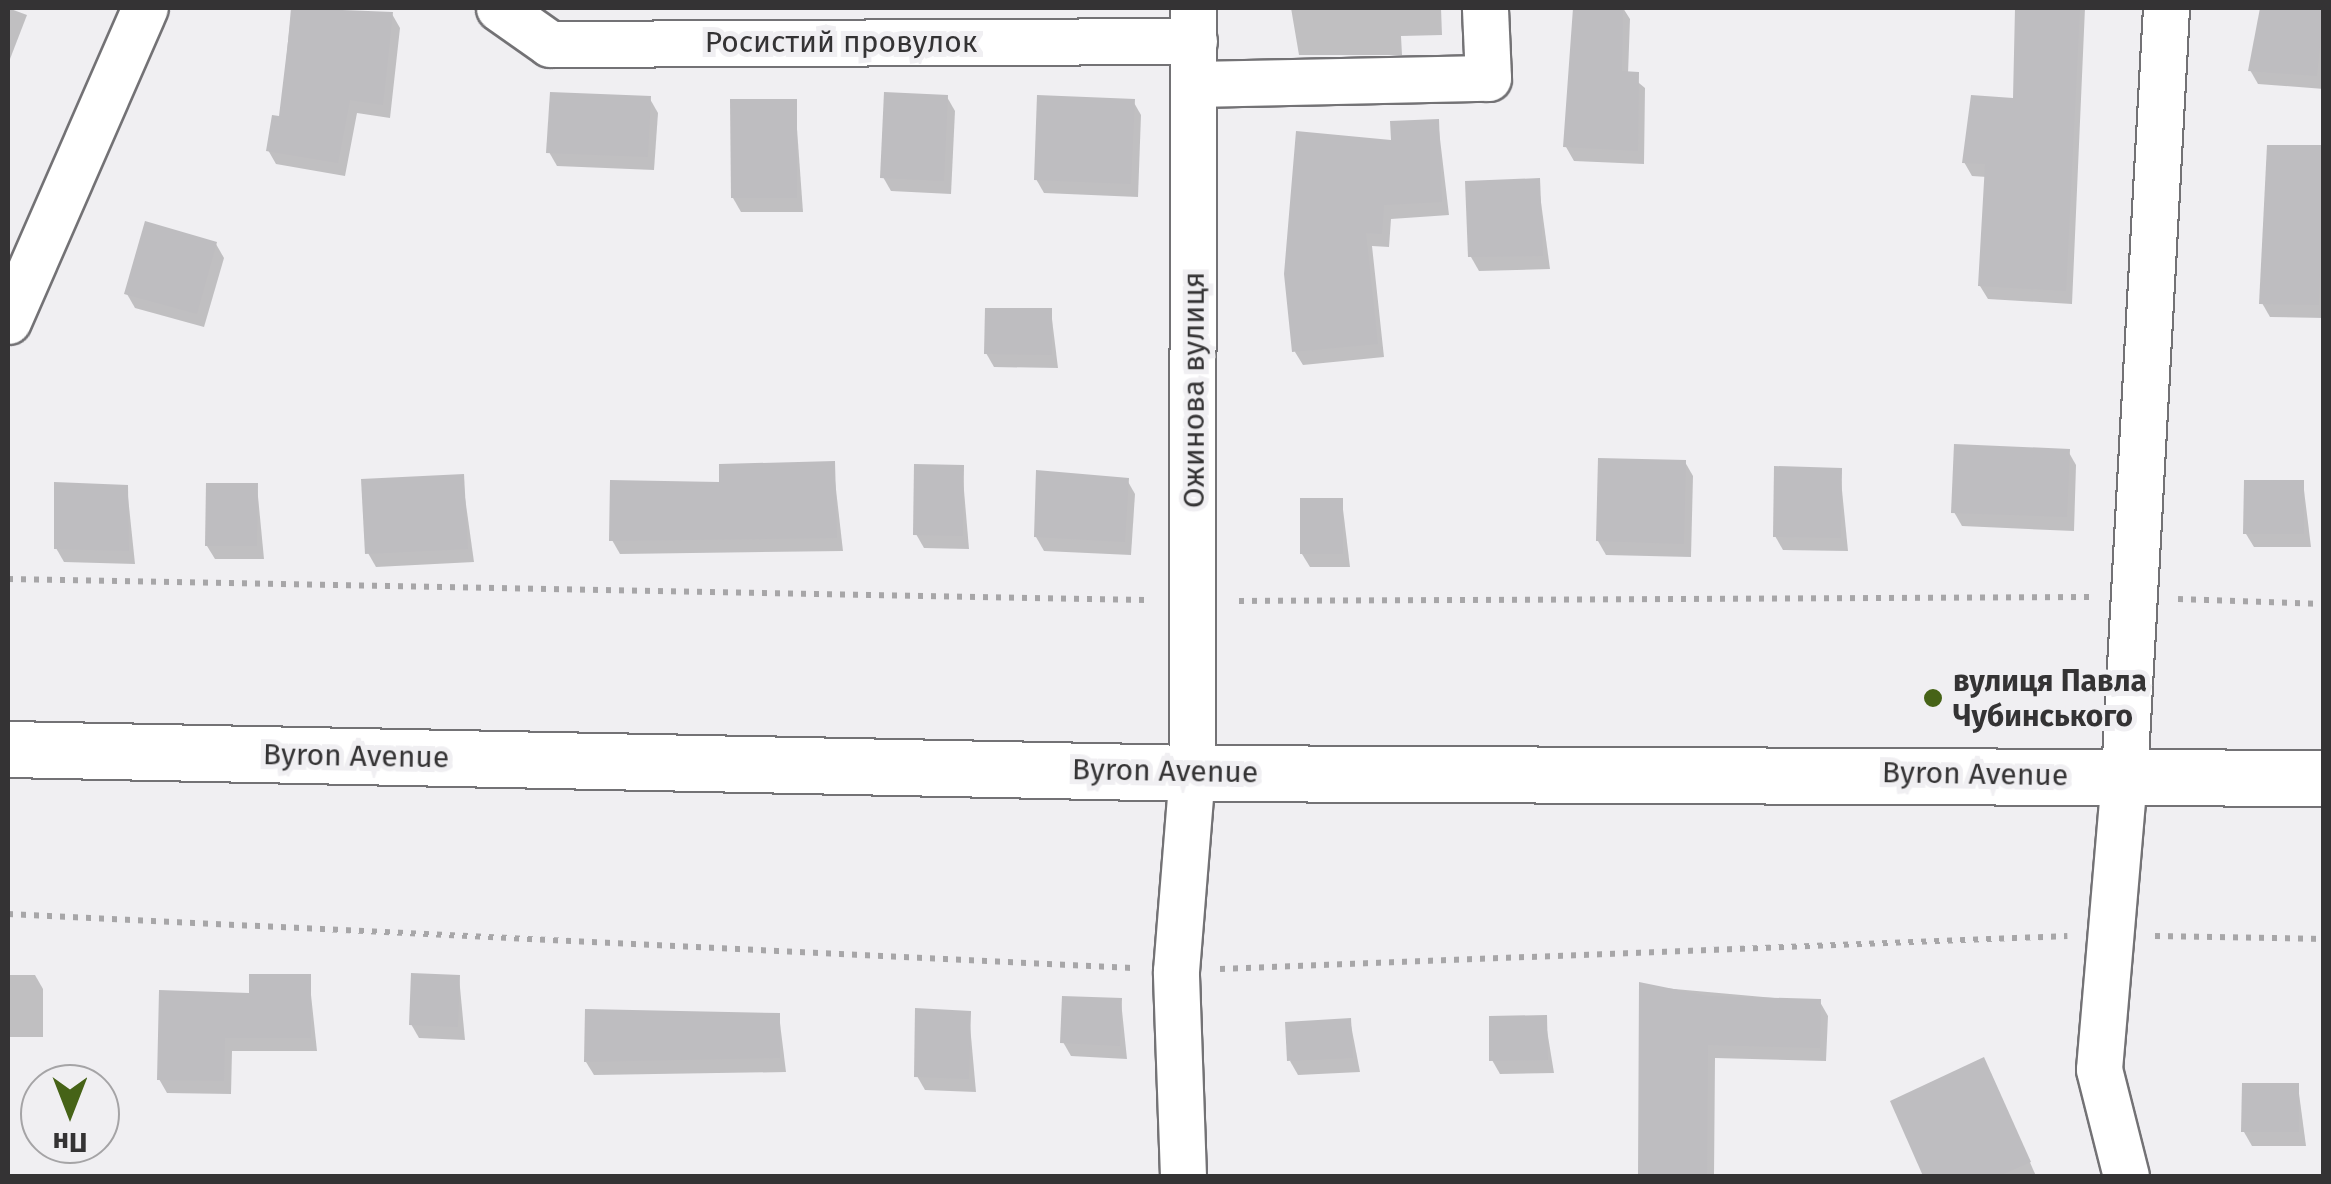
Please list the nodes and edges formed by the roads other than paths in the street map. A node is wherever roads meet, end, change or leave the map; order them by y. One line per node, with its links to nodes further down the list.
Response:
1 (145, 8): 6 (street)
2 (499, 8): 5 (street, Росистий провулок)
3 (1485, 8): 5 (street, Росистий провулок)
4 (2166, 8): 9 (street)
5 (1193, 44): 8 (street, Ожинова вулиця)
6 (8, 321)
7 (8, 750): 8 (main road, Byron Avenue)
8 (1192, 773): 9 (main road, Byron Avenue); 11 (street, Ожинова вулиця)
9 (2124, 776): 10 (main road, Byron Avenue); 12 (street)
10 (2324, 778)
11 (1183, 1176)
12 (2126, 1176)

